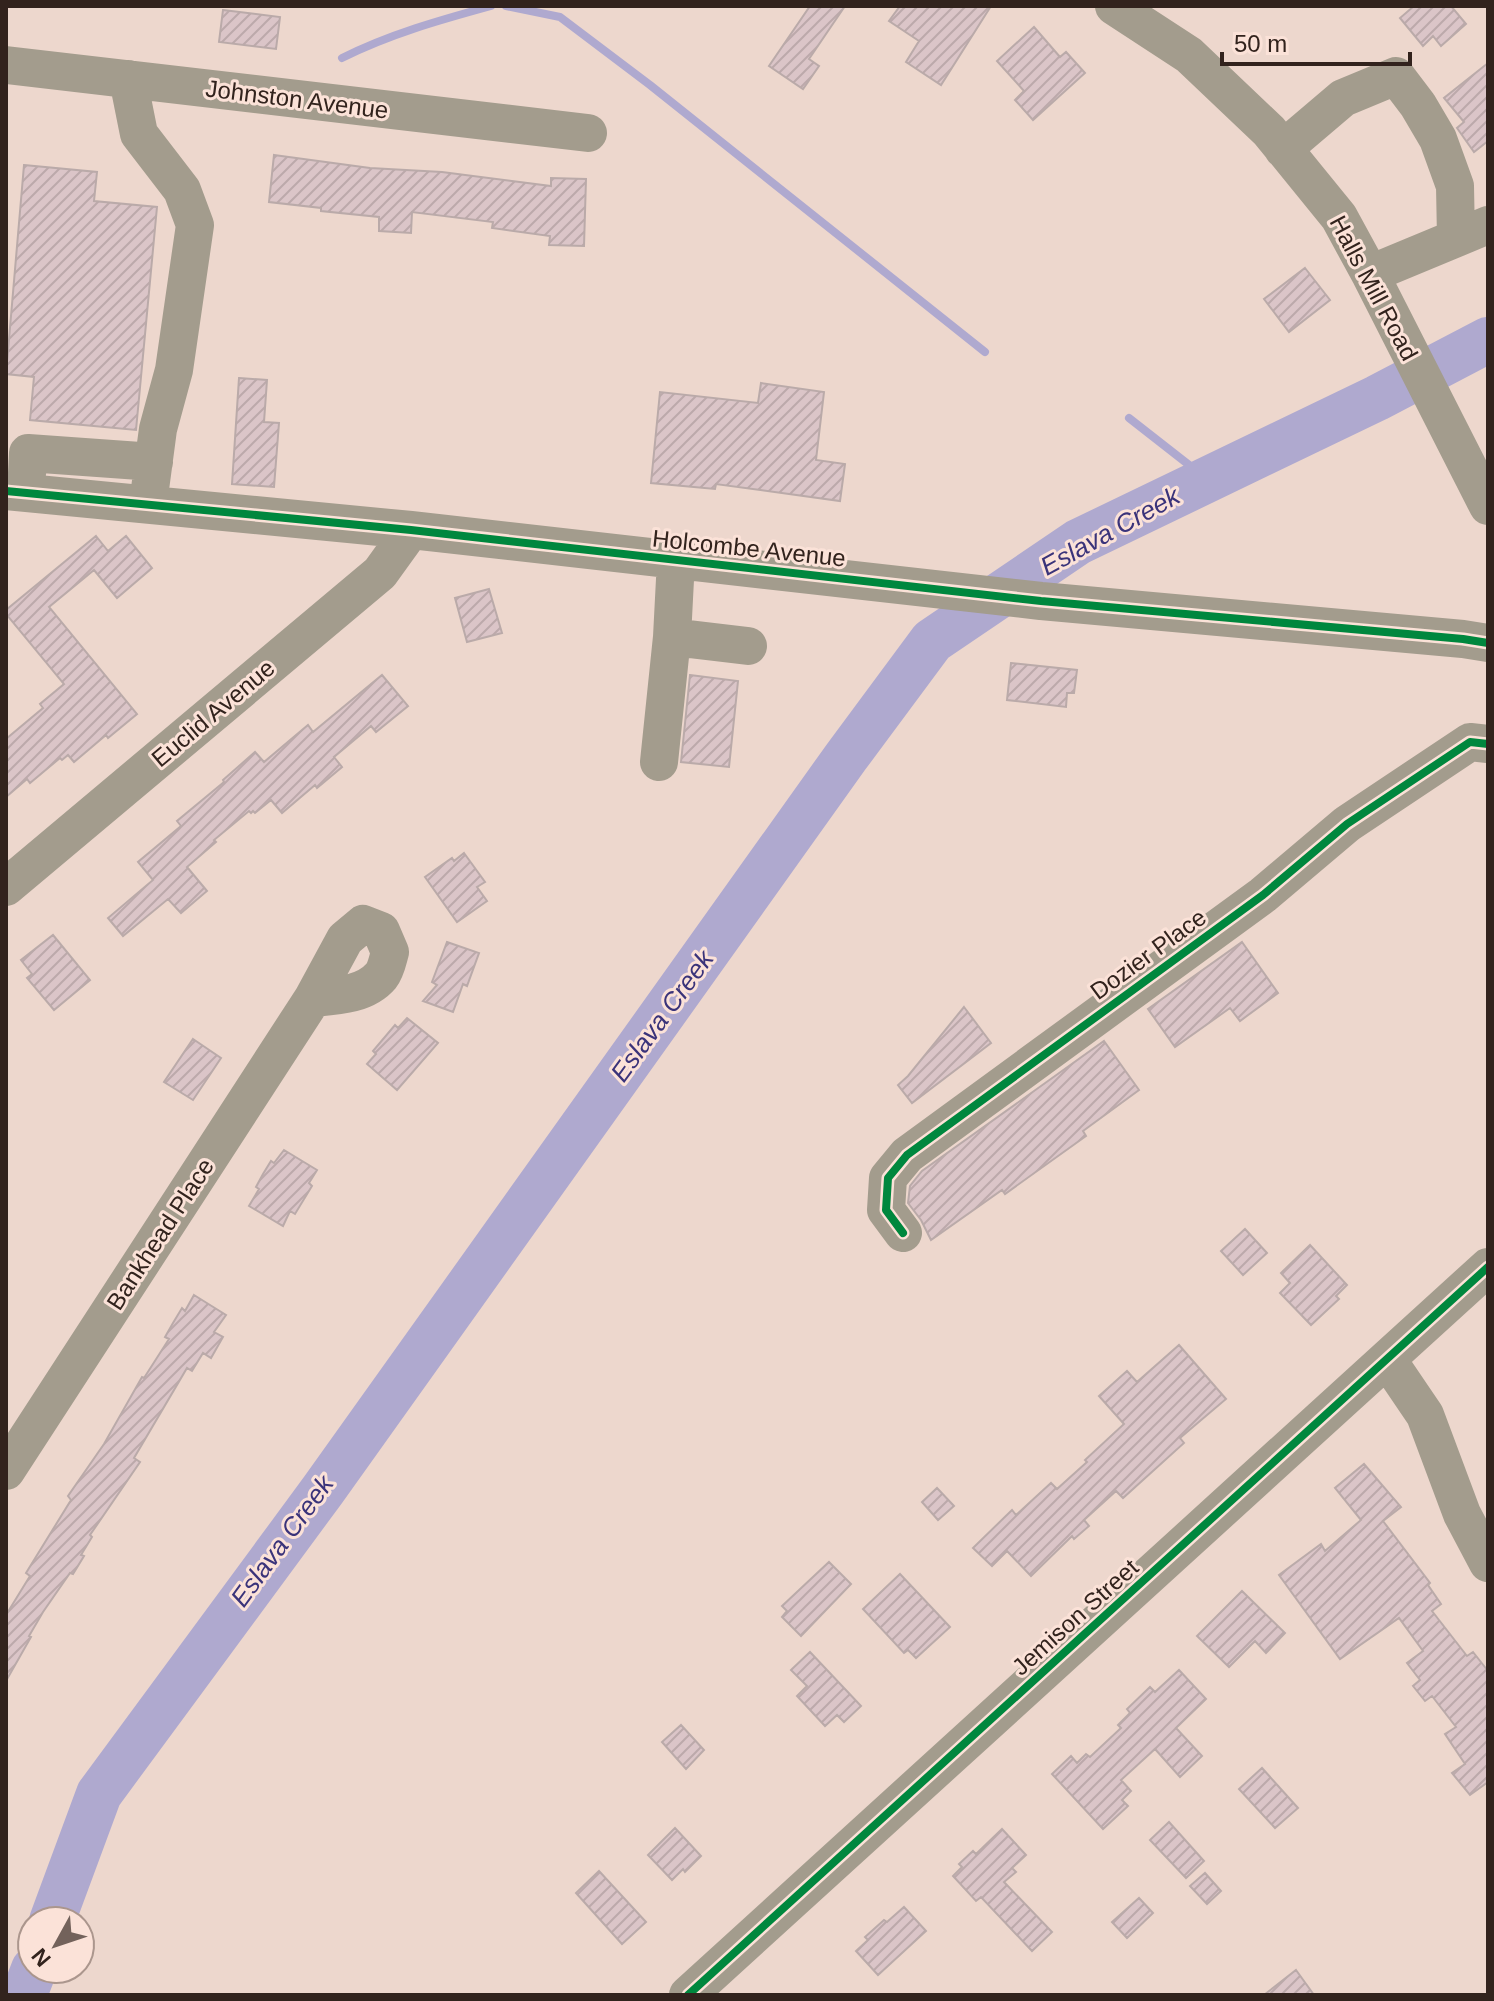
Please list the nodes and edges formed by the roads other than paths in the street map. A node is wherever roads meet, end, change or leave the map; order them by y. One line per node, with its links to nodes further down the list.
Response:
1 (1114, 6): 5 (street, Halls Mill Road)
2 (6, 65): 3 (street, Johnston Avenue)
3 (128, 79): 4 (street, Johnston Avenue); 9 (street)
4 (588, 133)
5 (1283, 149): 6 (street); 7 (street, Halls Mill Road)
6 (1472, 232): 7 (street)
7 (1378, 289): 8 (street, Halls Mill Road)
8 (1457, 447): 10 (street); 13 (street, Halls Mill Road)
9 (154, 462): 11 (street); 12 (street)
10 (1488, 484)
11 (16, 492): 12 (street, Holcombe Avenue)
12 (148, 504): 14 (street, Holcombe Avenue)
13 (1488, 506)
14 (411, 530): 15 (street, Holcombe Avenue); 21 (street, Euclid Avenue)
15 (676, 560): 16 (street); 17 (street, Holcombe Avenue)
16 (672, 637): 18 (street); 20 (street)
17 (1488, 643)
18 (748, 646)
19 (1488, 744): 23 (street, Dozier Place)
20 (659, 762)
21 (6, 887)
22 (313, 998): 26 (street, Bankhead Place)
23 (903, 1233)
24 (1488, 1267): 25 (street, Jemison Street)
25 (1387, 1359): 27 (street); 28 (street, Jemison Street)
26 (6, 1471)
27 (1488, 1563)
28 (688, 1995)

